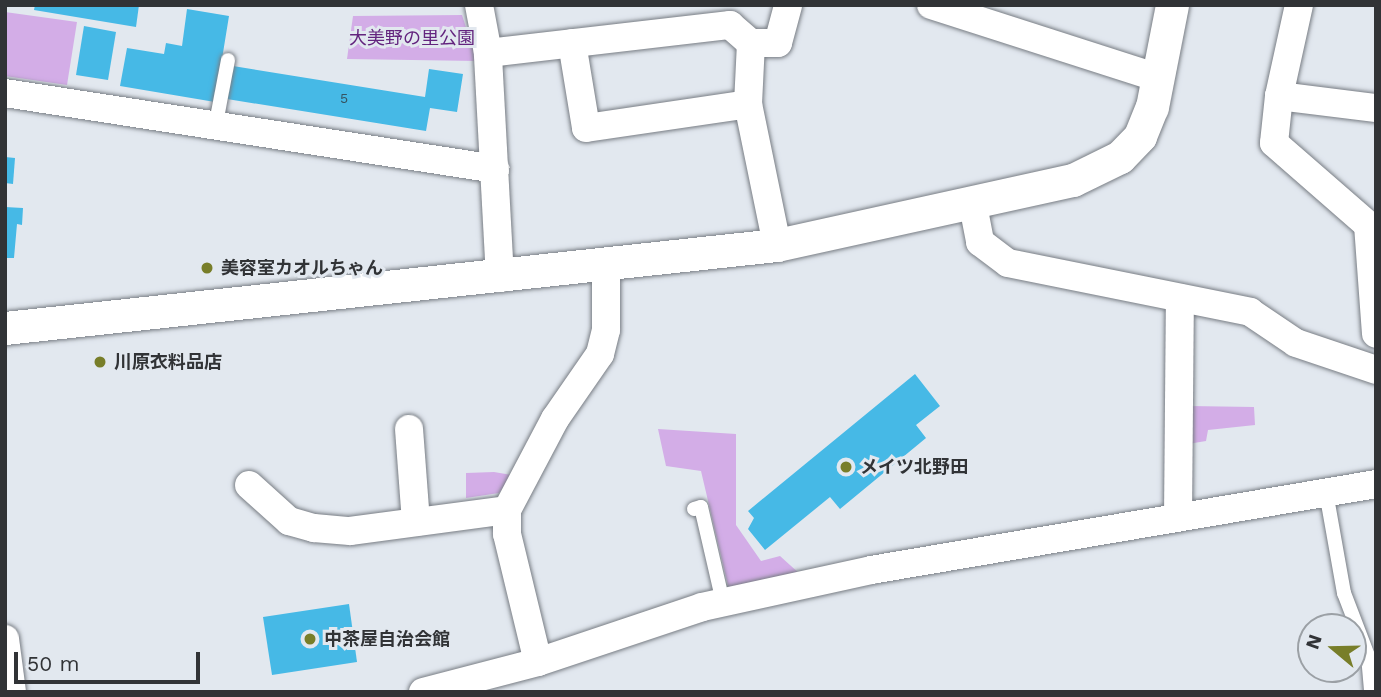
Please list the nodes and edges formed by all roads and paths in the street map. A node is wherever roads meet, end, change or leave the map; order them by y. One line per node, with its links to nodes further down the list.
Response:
1 (479, 5): 8 (street)
2 (789, 5): 7 (street)
3 (931, 5): 10 (street)
4 (1172, 5): 10 (street)
5 (1299, 5): 12 (street)
6 (572, 43): 7 (street); 8 (street); 13 (street)
7 (751, 43): 13 (street)
8 (488, 53): 16 (street)
9 (228, 60): 15 (lane)
10 (1158, 78): 17 (street)
11 (5, 93): 15 (street)
12 (1279, 96): 14 (street); 18 (street)
13 (748, 104): 19 (street)
14 (1376, 108)
15 (216, 123): 16 (street)
16 (495, 169): 21 (street)
17 (973, 205): 19 (street); 22 (street)
18 (1372, 224): 24 (street)
19 (777, 245): 20 (street)
20 (606, 265): 21 (street); 31 (street)
21 (500, 278): 23 (street)
22 (1180, 298): 25 (street); 32 (street)
23 (5, 328)
24 (1376, 334): 25 (street)
25 (1370, 368)
26 (408, 429): 33 (street)
27 (1376, 484): 29 (street)
28 (249, 485): 33 (street)
29 (1326, 492): 32 (street); 39 (lane)
30 (694, 509): 34 (lane)
31 (508, 510): 33 (street); 36 (street)
32 (1178, 517): 34 (street)
33 (416, 522)
34 (723, 602): 36 (street)
35 (5, 639): 37 (street)
36 (538, 662): 38 (street)
37 (12, 692)
38 (423, 692)
39 (1371, 692)

